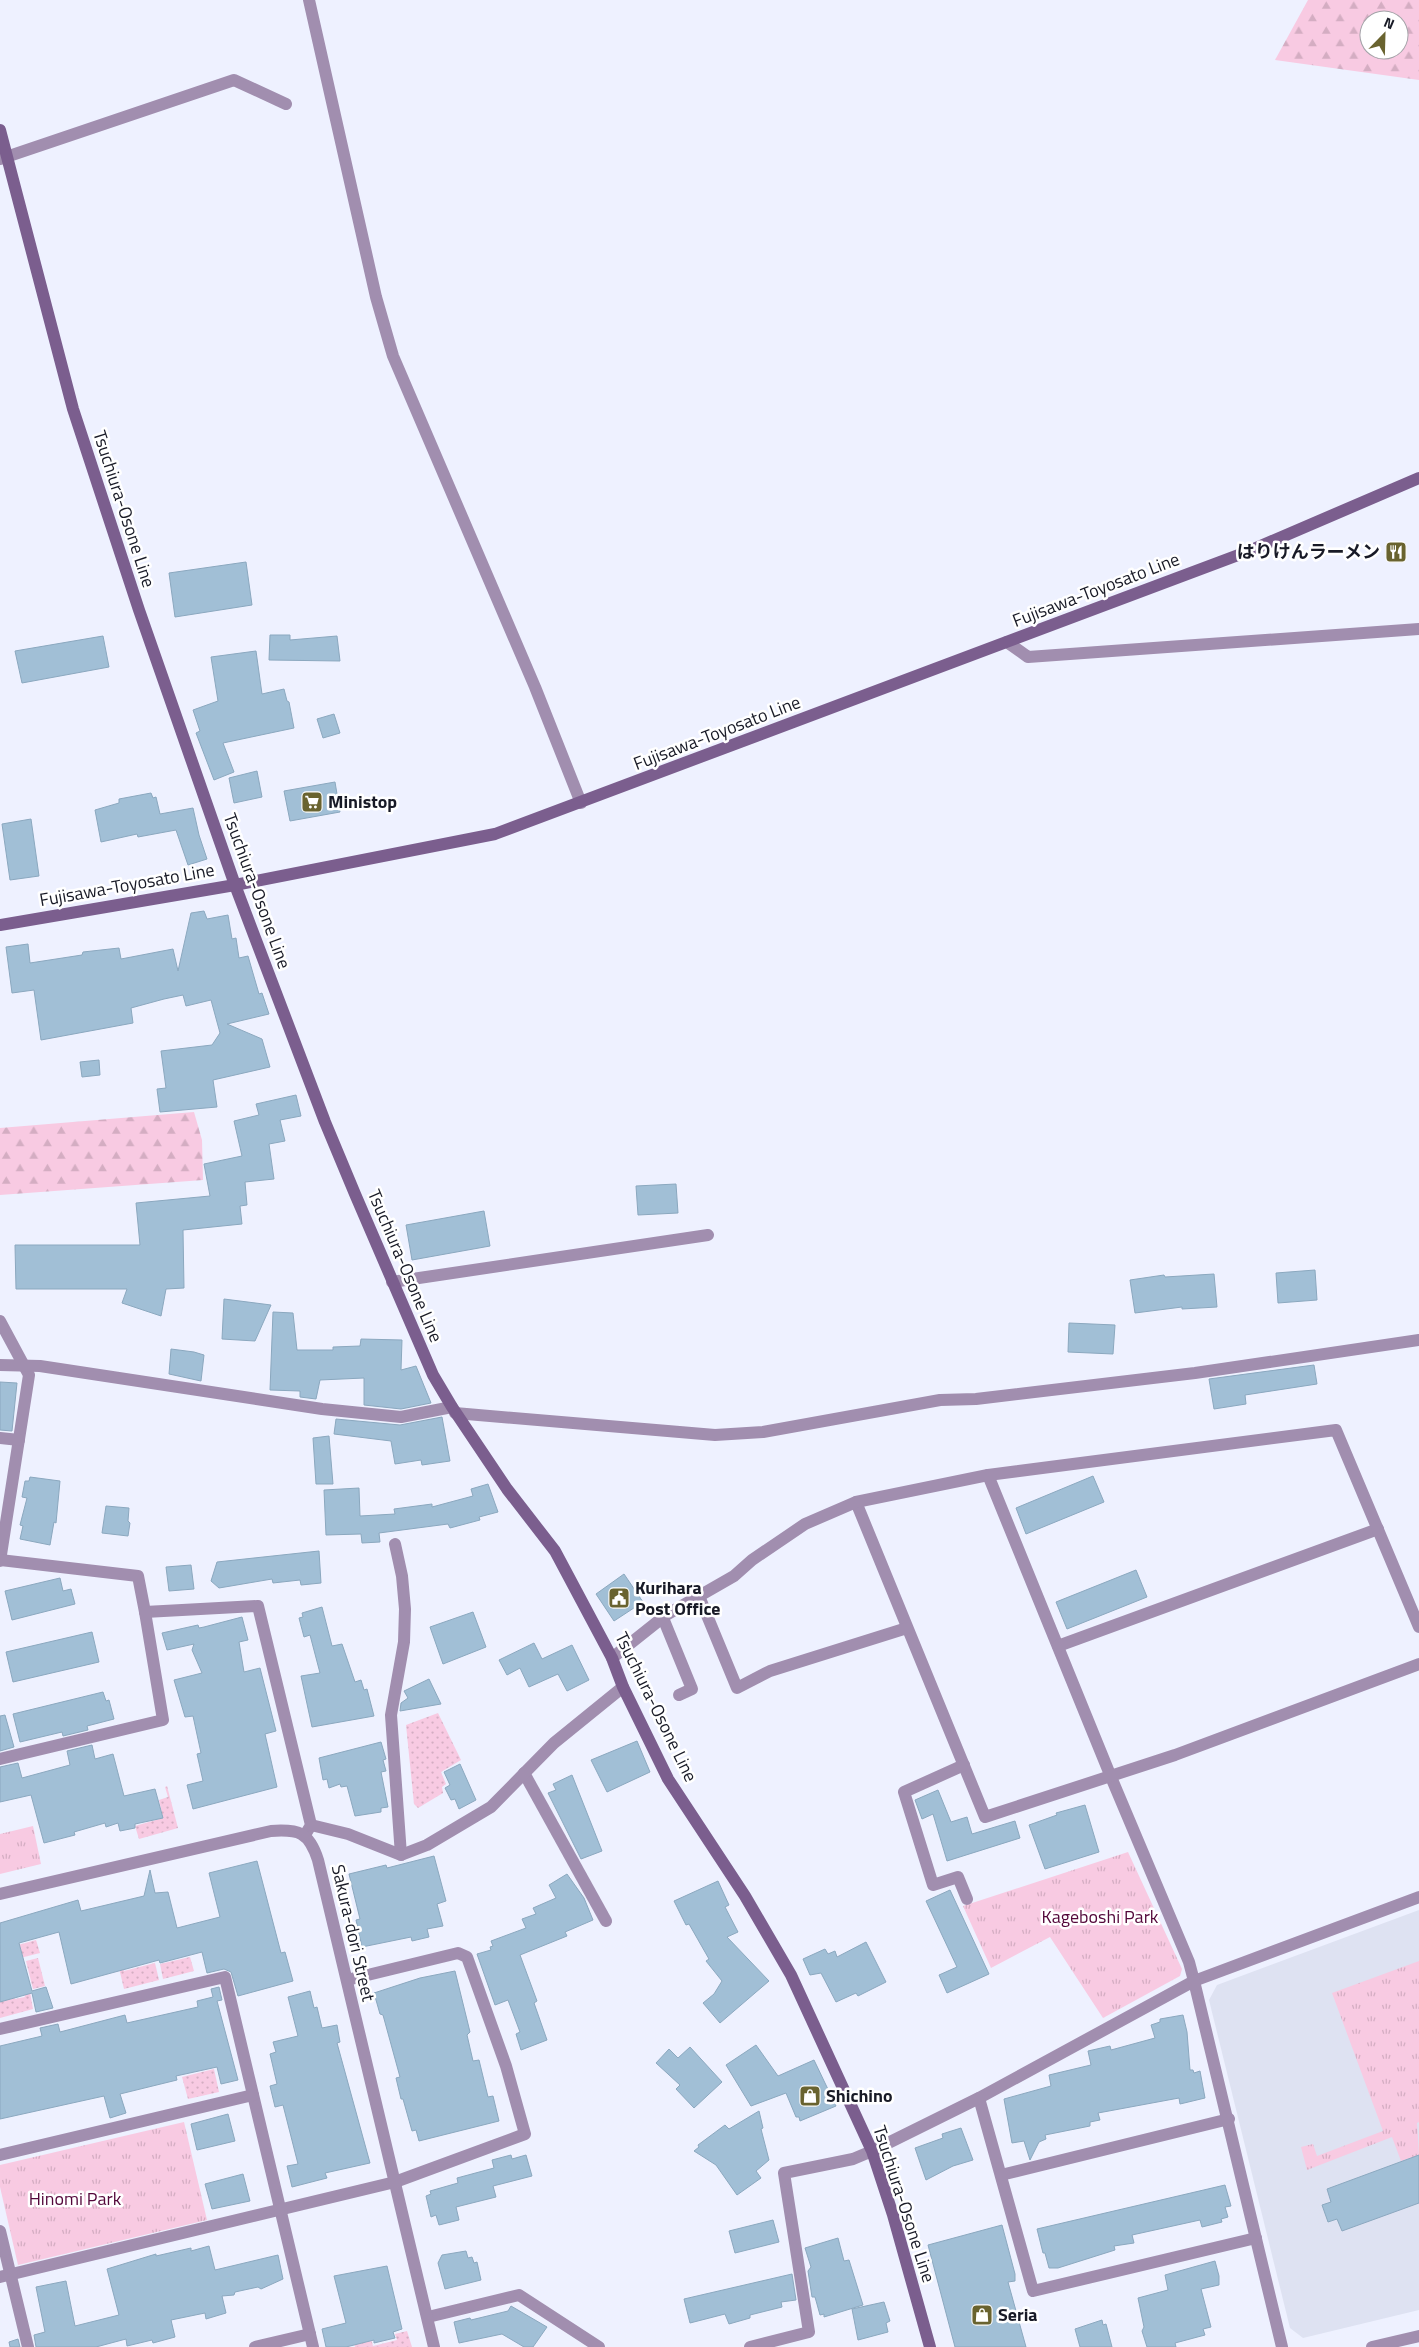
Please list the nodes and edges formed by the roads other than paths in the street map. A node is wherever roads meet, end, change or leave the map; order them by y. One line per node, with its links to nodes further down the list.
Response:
1 (309, 0): 8 (street)
2 (286, 104): 4 (street)
3 (0, 130): 4 (main road, Tsuchiura-Osone Line)
4 (4, 159): 9 (main road, Tsuchiura-Osone Line)
5 (1419, 478): 7 (main road, Fujisawa-Toyosato Line)
6 (1419, 629): 7 (street)
7 (1007, 642): 8 (main road, Fujisawa-Toyosato Line)
8 (581, 803): 9 (main road, Fujisawa-Toyosato Line)
9 (235, 885): 10 (main road, Fujisawa-Toyosato Line); 12 (main road, Tsuchiura-Osone Line)
10 (0, 925)
11 (708, 1235): 12 (street)
12 (392, 1282): 17 (main road, Tsuchiura-Osone Line)
13 (0, 1321): 16 (street)
14 (1419, 1340): 17 (street)
15 (0, 1365): 16 (street)
16 (25, 1366): 17 (street); 19 (street)
17 (454, 1410): 31 (main road, Tsuchiura-Osone Line)
18 (0, 1438): 19 (street)
19 (19, 1440): 24 (street)
20 (988, 1474): 21 (street); 22 (street); 30 (street)
21 (856, 1502): 25 (street); 28 (street)
22 (1378, 1529): 29 (street); 30 (street)
23 (395, 1544): 40 (street)
24 (0, 1561): 26 (street)
25 (699, 1596): 27 (street); 28 (street)
26 (145, 1612): 35 (street); 39 (street, Sakura-dori Street)
27 (663, 1618): 31 (street); 34 (street)
28 (908, 1628): 36 (street)
29 (1419, 1628)
30 (1058, 1646): 38 (street)
31 (612, 1658): 33 (main road, Tsuchiura-Osone Line)
32 (1419, 1664): 38 (street)
33 (623, 1687): 37 (street); 51 (main road, Tsuchiura-Osone Line)
34 (679, 1695)
35 (0, 1759)
36 (964, 1765): 38 (street); 43 (street)
37 (524, 1773): 40 (street); 44 (street)
38 (1111, 1777): 46 (street)
39 (308, 1830): 40 (street); 41 (street); 45 (street, Sakura-dori Street)
40 (401, 1855)
41 (0, 1894)
42 (1419, 1897): 46 (street)
43 (967, 1899)
44 (606, 1921)
45 (347, 1980): 54 (street, Sakura-dori Street); 54 (street)
46 (1194, 1981): 49 (street); 50 (street)
47 (0, 2029): 48 (street)
48 (253, 2095): 52 (street); 55 (street)
49 (979, 2098): 51 (street); 53 (street)
50 (1229, 2118): 53 (street); 57 (street)
51 (872, 2151): 66 (street); 67 (main road, Tsuchiura-Osone Line)
52 (0, 2155)
53 (1001, 2175): 57 (street)
54 (395, 2182): 55 (street); 59 (street, Sakura-dori Street)
55 (280, 2210): 58 (street); 61 (street)
56 (0, 2232): 58 (street)
57 (1256, 2238): 68 (street)
58 (5, 2275): 62 (street)
59 (428, 2316): 64 (street, Sakura-dori Street); 65 (street)
60 (1419, 2336): 69 (street)
61 (312, 2341): 63 (street)
62 (28, 2347)
63 (255, 2347)
64 (434, 2347)
65 (599, 2347)
66 (750, 2347)
67 (930, 2347)
68 (1282, 2347)
69 (1372, 2347)

